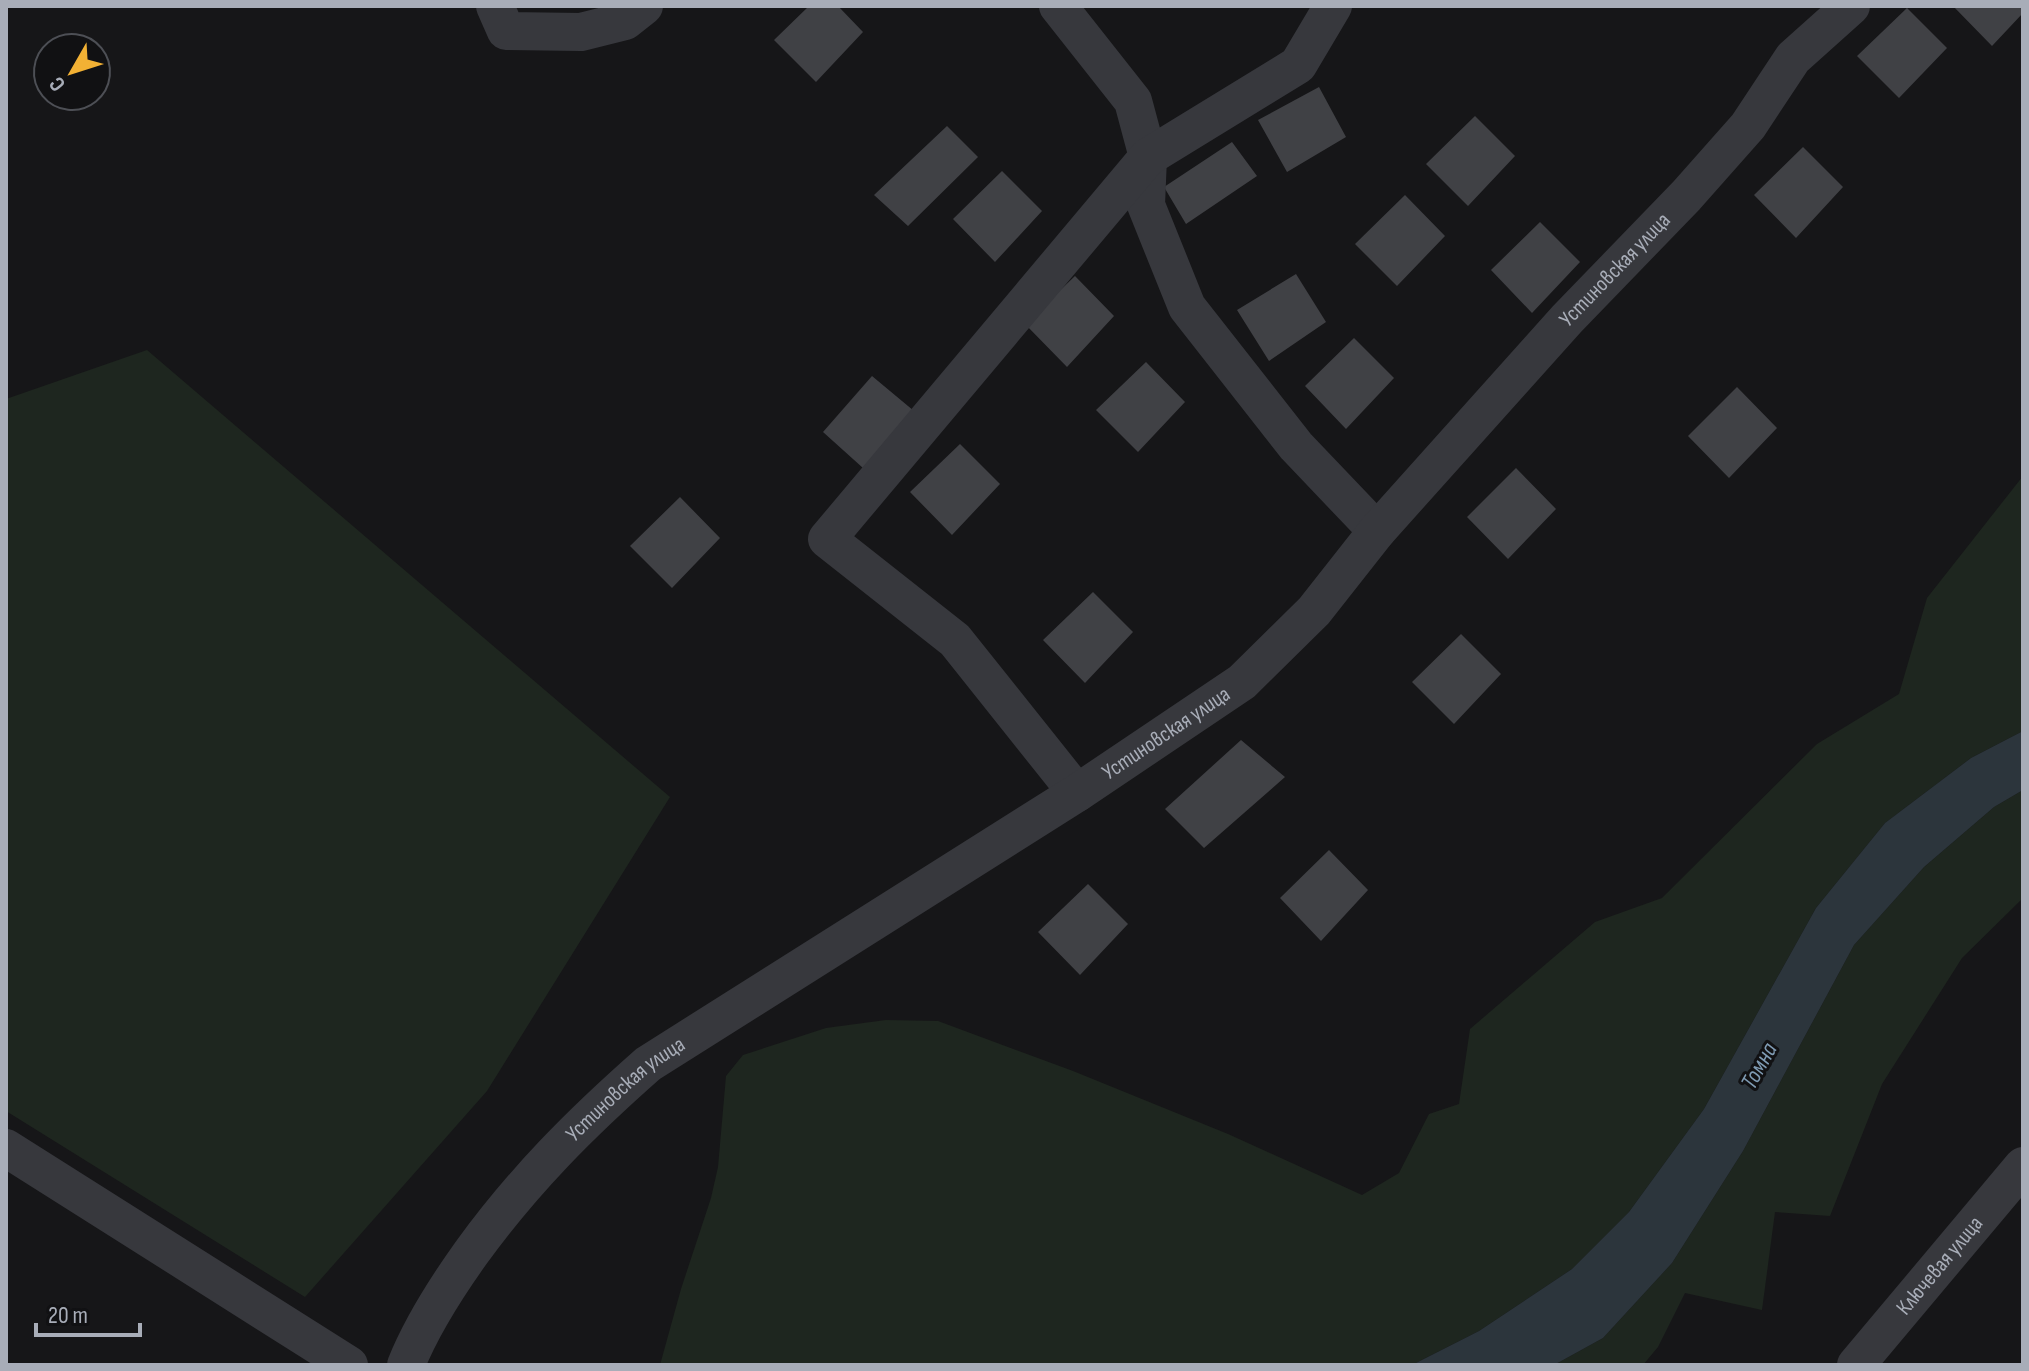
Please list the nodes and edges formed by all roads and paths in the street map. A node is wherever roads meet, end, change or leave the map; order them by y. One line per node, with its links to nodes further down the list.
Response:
1 (495, 6): 2 (street)
2 (644, 6)
3 (1058, 6): 6 (street)
4 (1333, 6): 6 (street)
5 (1851, 6): 7 (street, Устиновская улица)
6 (1148, 157): 7 (street); 8 (street)
7 (1377, 531): 8 (street, Устиновская улица)
8 (1077, 793): 13 (street, Устиновская улица)
9 (6, 1148): 12 (street)
10 (2023, 1166): 11 (street, Ключевая улица)
11 (1865, 1362)
12 (349, 1365)
13 (406, 1365)

